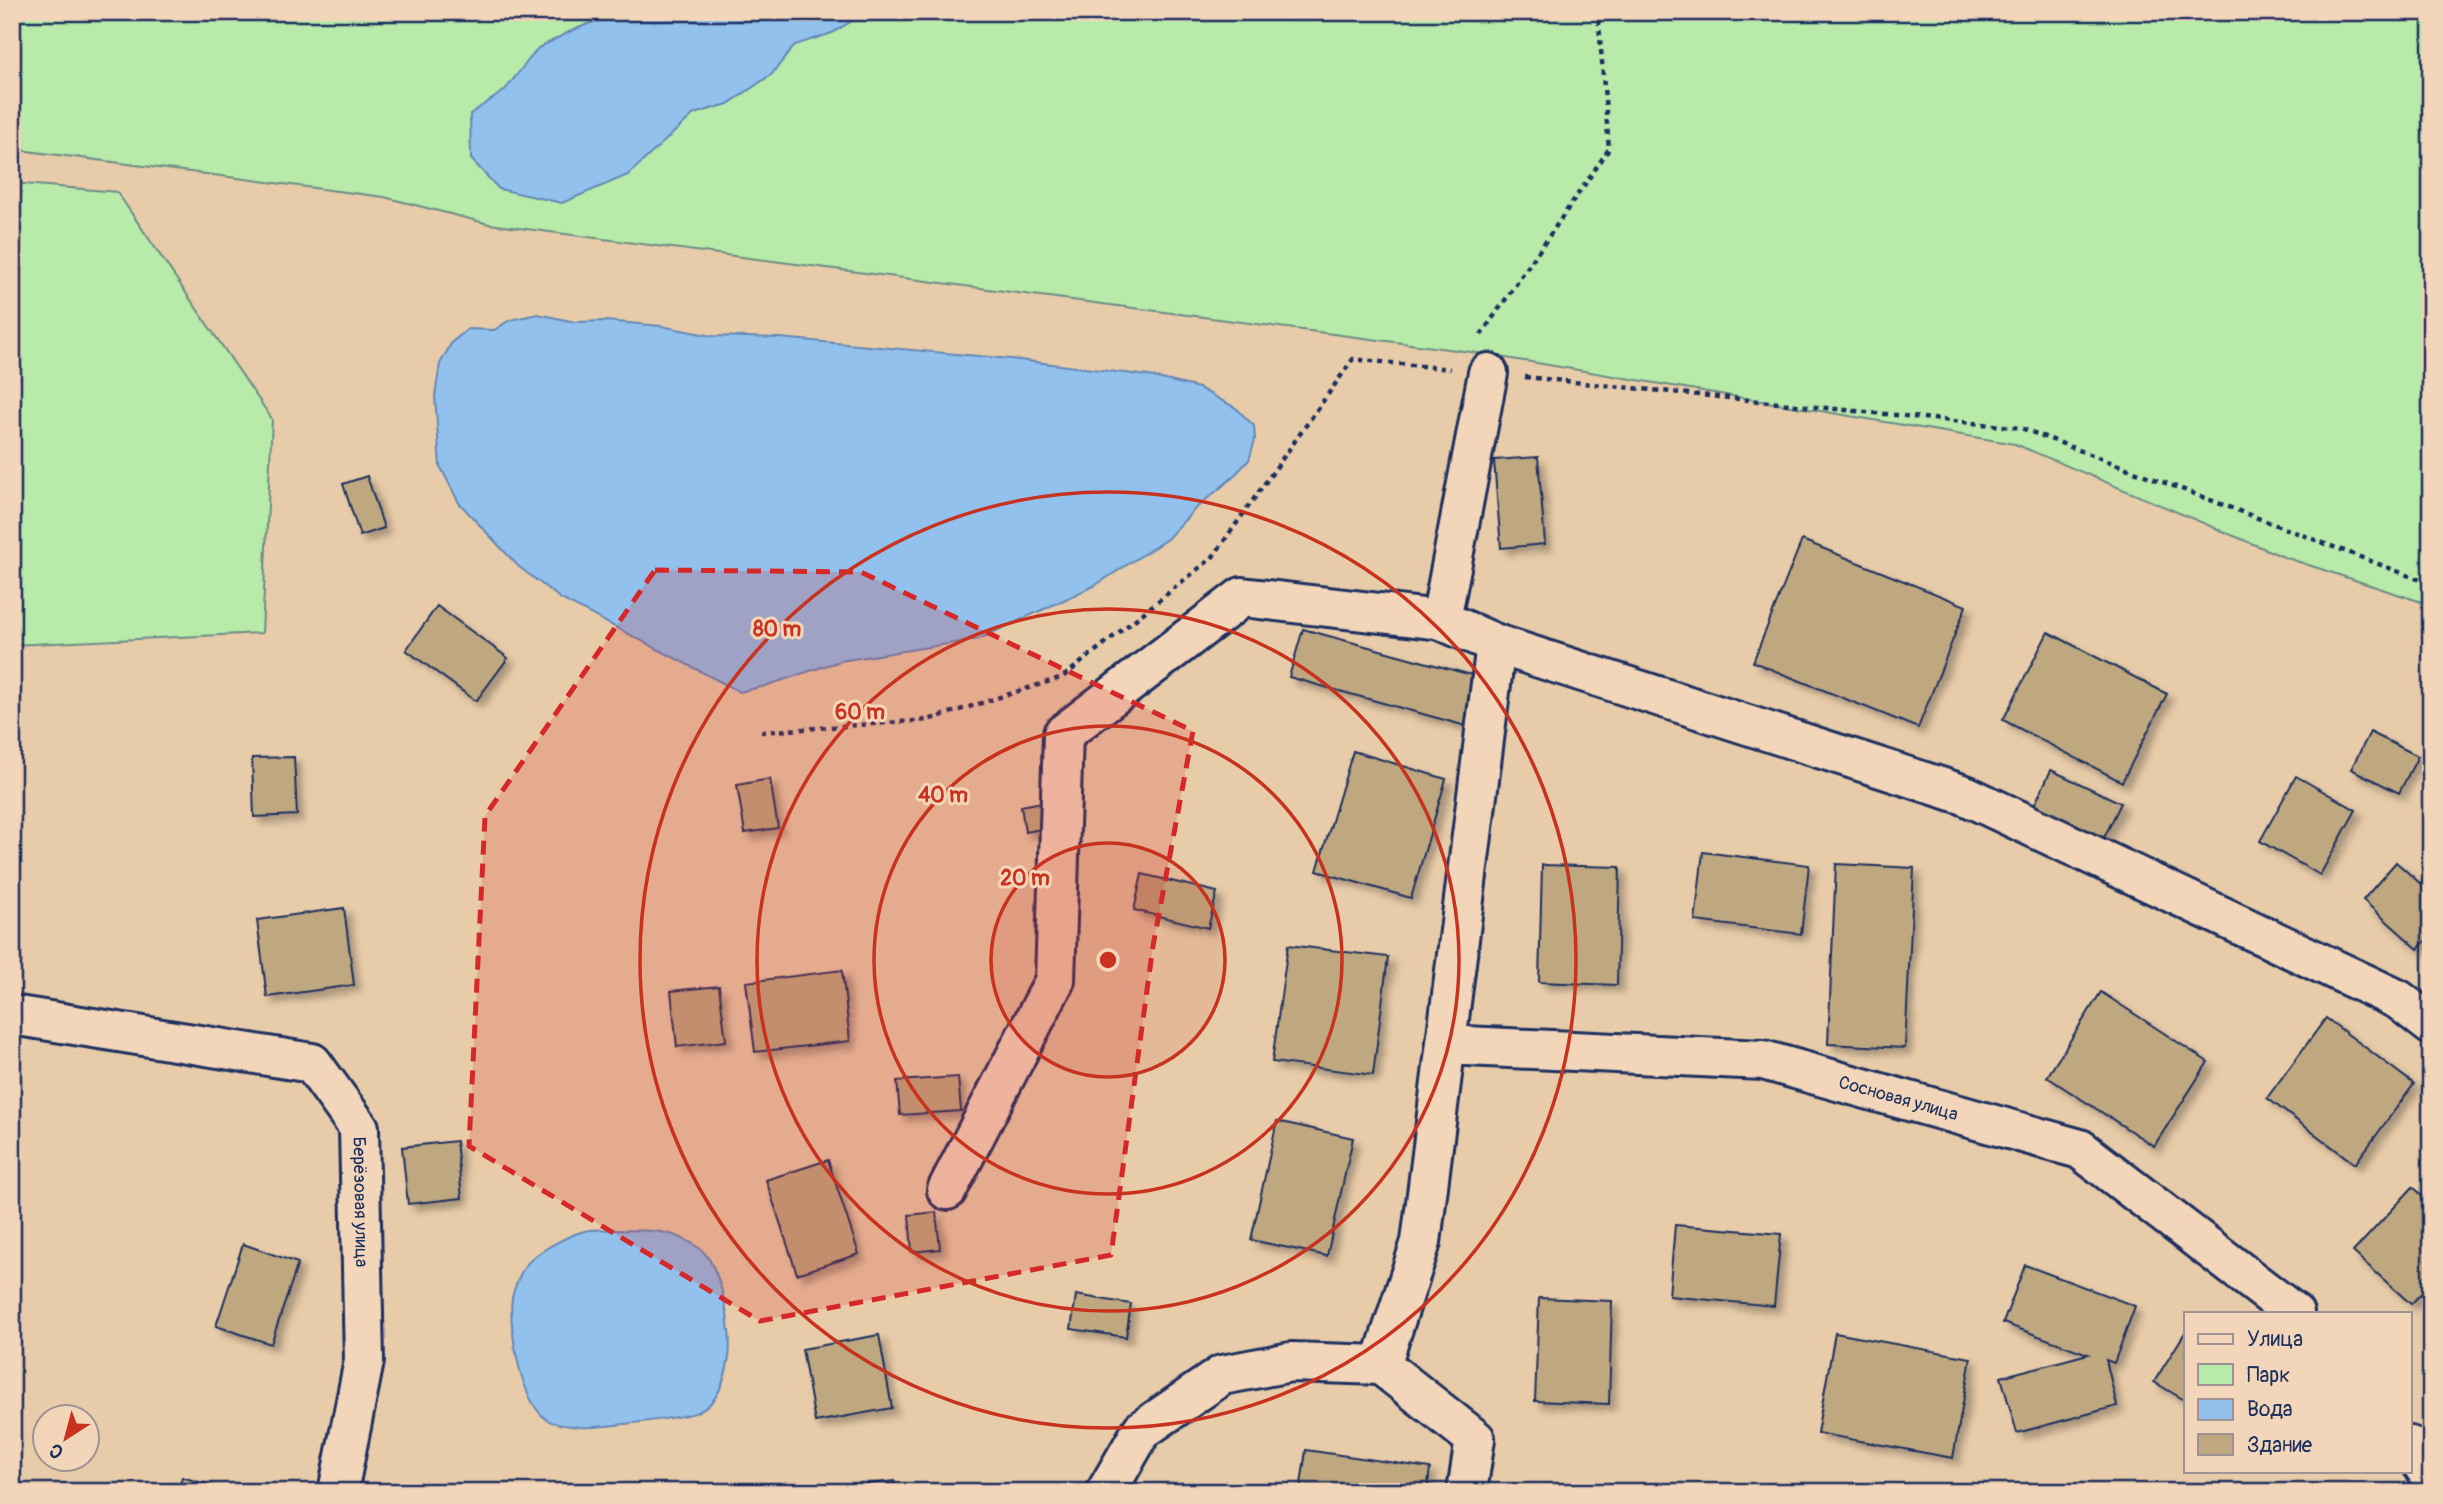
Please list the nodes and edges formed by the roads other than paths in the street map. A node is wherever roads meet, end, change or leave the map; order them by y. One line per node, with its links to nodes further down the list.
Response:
1 (1484, 355): 2 (street)
2 (1441, 620): 3 (street); 7 (street)
3 (1496, 644): 5 (street); 6 (street)
4 (12, 1015): 12 (street, Берёзовая улица)
5 (2431, 1026)
6 (1446, 1045): 8 (street, Сосновая улица); 9 (street)
7 (947, 1190)
8 (2293, 1312)
9 (1381, 1365): 13 (street); 14 (street)
10 (2412, 1449): 11 (street)
11 (2431, 1477)
12 (338, 1492)
13 (1106, 1492)
14 (1467, 1492)

